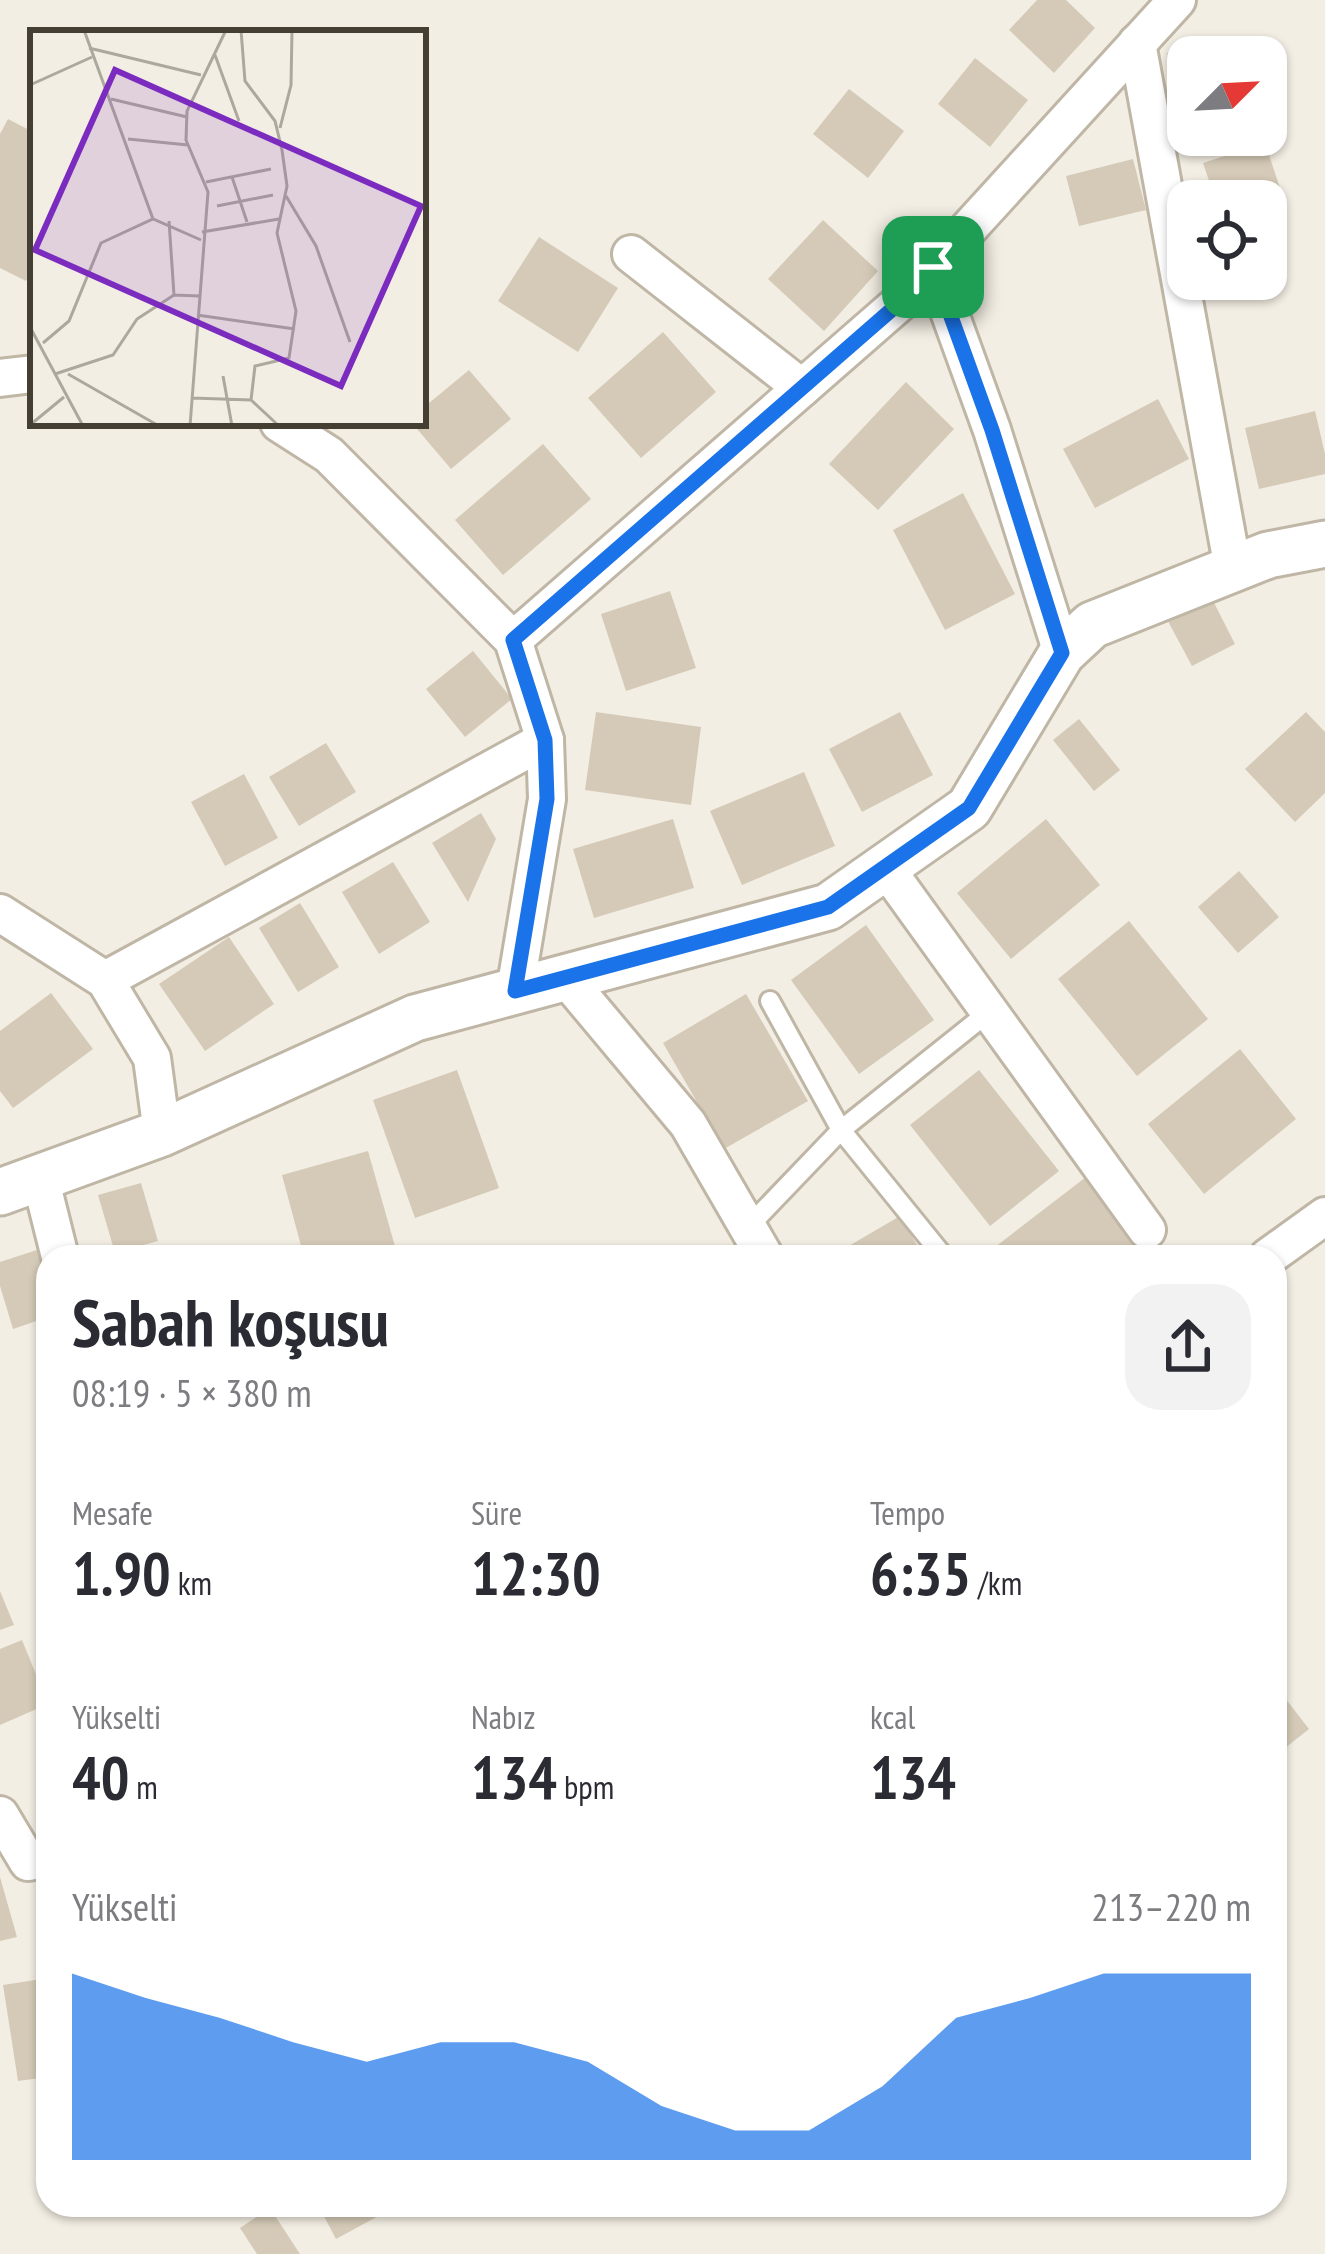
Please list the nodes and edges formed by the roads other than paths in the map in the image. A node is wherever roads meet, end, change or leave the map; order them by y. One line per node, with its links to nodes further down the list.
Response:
1 (1177, 0): 2 (street)
2 (1137, 43): 4 (street); 10 (street)
3 (631, 254): 7 (street)
4 (933, 267): 7 (street); 12 (street)
5 (30, 374): 6 (street)
6 (0, 378)
7 (802, 388): 11 (street)
8 (284, 426): 11 (street)
9 (1325, 544): 10 (street)
10 (1233, 569): 12 (street)
11 (513, 640): 13 (street)
12 (1062, 653): 14 (street)
13 (545, 740): 17 (street); 18 (street)
14 (885, 867): 16 (street); 20 (street)
15 (0, 913): 17 (street)
16 (565, 977): 18 (street); 26 (street)
17 (105, 980): 22 (street)
18 (515, 991): 22 (street)
19 (770, 1000): 21 (lane)
20 (990, 1011): 21 (lane); 25 (street)
21 (842, 1130): 26 (lane); 28 (lane)
22 (163, 1133): 23 (street)
23 (20, 1185): 27 (street)
24 (1325, 1216): 29 (street)
25 (1147, 1230)
26 (756, 1242)
27 (53, 1245)
28 (934, 1245)
29 (1285, 1245)
30 (0, 1815): 31 (street)
31 (36, 1860)

